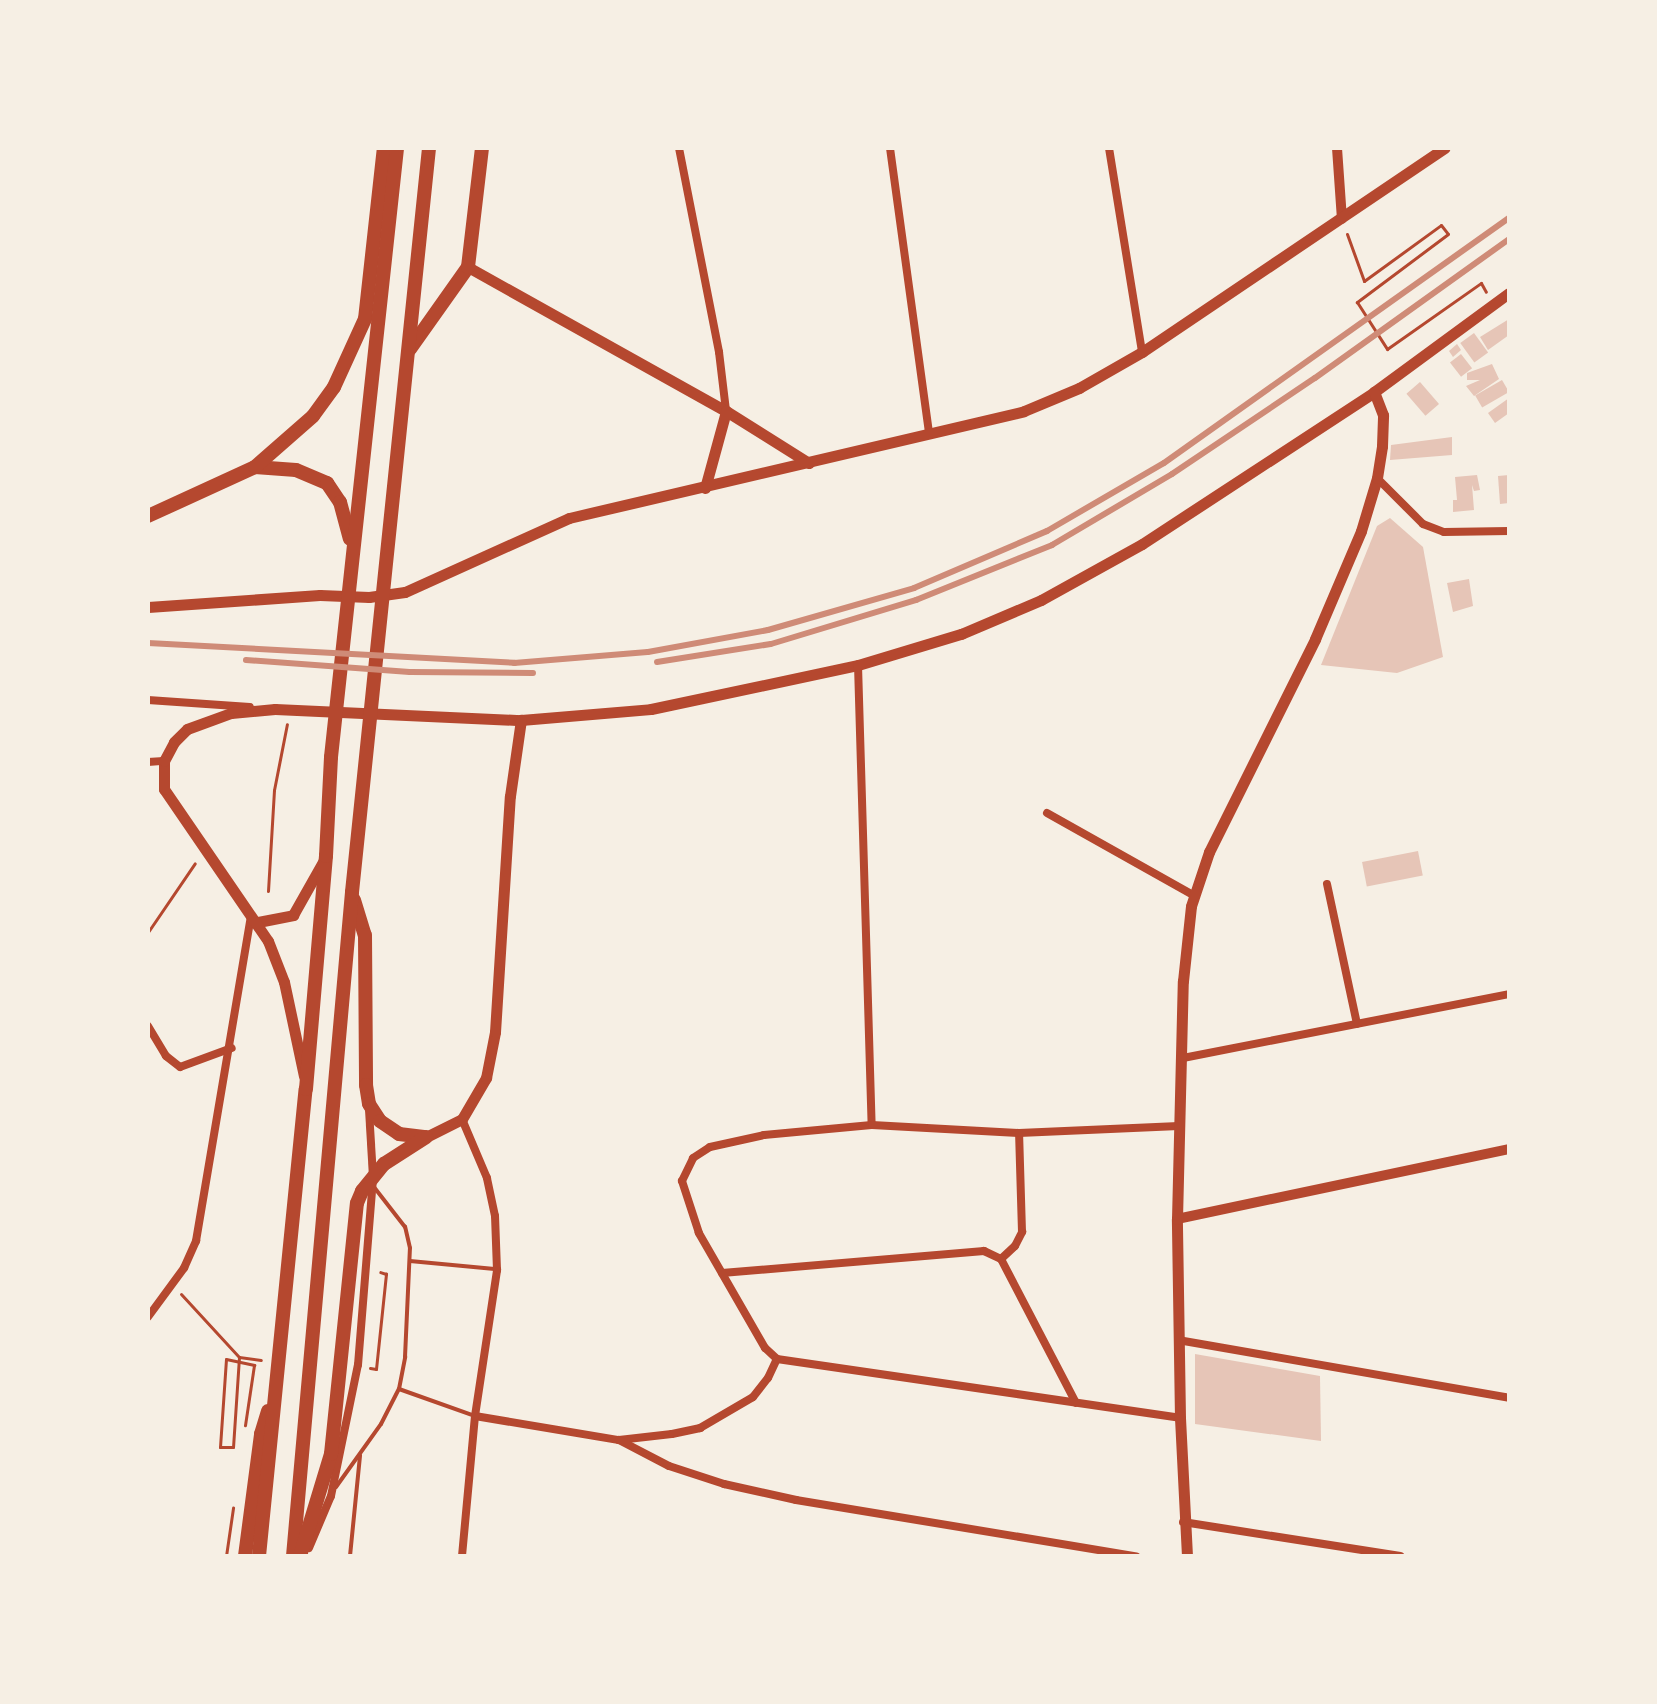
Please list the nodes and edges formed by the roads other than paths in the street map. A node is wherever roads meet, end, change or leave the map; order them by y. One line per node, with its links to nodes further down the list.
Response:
1 (384, 148): 19 (highway)
2 (397, 148): 24 (highway)
3 (429, 148): 13 (highway)
4 (482, 148): 11 (highway)
5 (679, 148): 16 (street)
6 (890, 148): 17 (street)
7 (1109, 148): 14 (street)
8 (1337, 148): 10 (street)
9 (1445, 148): 10 (main road)
10 (1342, 219): 14 (main road)
11 (468, 267): 13 (highway); 16 (main road)
12 (1509, 293): 15 (main road)
13 (410, 349): 35 (highway)
14 (1142, 352): 17 (main road)
15 (1374, 392): 20 (main road); 26 (main road)
16 (726, 411): 18 (main road); 21 (main road)
17 (929, 434): 18 (main road)
18 (809, 463): 21 (main road)
19 (255, 467): 22 (highway); 24 (highway)
20 (1377, 478): 23 (street); 36 (main road)
21 (705, 488): 25 (main road)
22 (148, 516)
23 (1509, 531)
24 (351, 551): 33 (highway)
25 (148, 607)
26 (858, 665): 29 (main road); 46 (street)
27 (148, 700): 28 (street)
28 (275, 709): 29 (main road); 30 (main road)
29 (521, 720): 45 (main road)
30 (164, 761): 31 (street); 37 (main road)
31 (148, 762)
32 (1047, 813): 36 (street)
33 (326, 856): 37 (main road); 43 (highway)
34 (1327, 884): 39 (street)
35 (352, 892): 44 (highway); 72 (highway)
36 (1193, 895): 42 (main road)
37 (255, 918): 41 (street); 43 (main road)
38 (1509, 994): 39 (street)
39 (1357, 1024): 42 (street)
40 (148, 1026): 41 (street)
41 (232, 1048): 57 (street)
42 (1183, 1058): 47 (main road)
43 (306, 1089): 60 (highway)
44 (369, 1104): 49 (highway); 51 (street)
45 (462, 1119): 49 (main road); 55 (street)
46 (872, 1125): 48 (street); 56 (street)
47 (1179, 1126): 48 (street); 52 (main road)
48 (1019, 1133): 53 (street)
49 (426, 1137): 51 (highway)
50 (1509, 1149): 52 (street)
51 (373, 1181): 54 (lane); 68 (street); 73 (highway)
52 (1177, 1219): 58 (main road)
53 (1001, 1259): 56 (street); 63 (street)
54 (410, 1261): 55 (lane); 61 (lane)
55 (497, 1270): 64 (street)
56 (722, 1273): 59 (street)
57 (148, 1317)
58 (1178, 1340): 62 (street); 65 (main road)
59 (777, 1359): 63 (street); 66 (street)
60 (278, 1376): 70 (highway); 71 (highway)
61 (399, 1389): 64 (lane); 67 (lane)
62 (1509, 1398)
63 (1076, 1403): 65 (street)
64 (475, 1416): 66 (street); 75 (street)
65 (1180, 1418): 69 (main road)
66 (619, 1440): 76 (street)
67 (360, 1452): 68 (lane); 74 (lane)
68 (331, 1496): 73 (street)
69 (1183, 1522): 77 (main road); 78 (street)
70 (245, 1556)
71 (259, 1556)
72 (293, 1556)
73 (303, 1556)
74 (350, 1556)
75 (462, 1556)
76 (1136, 1556)
77 (1187, 1556)
78 (1400, 1556)

